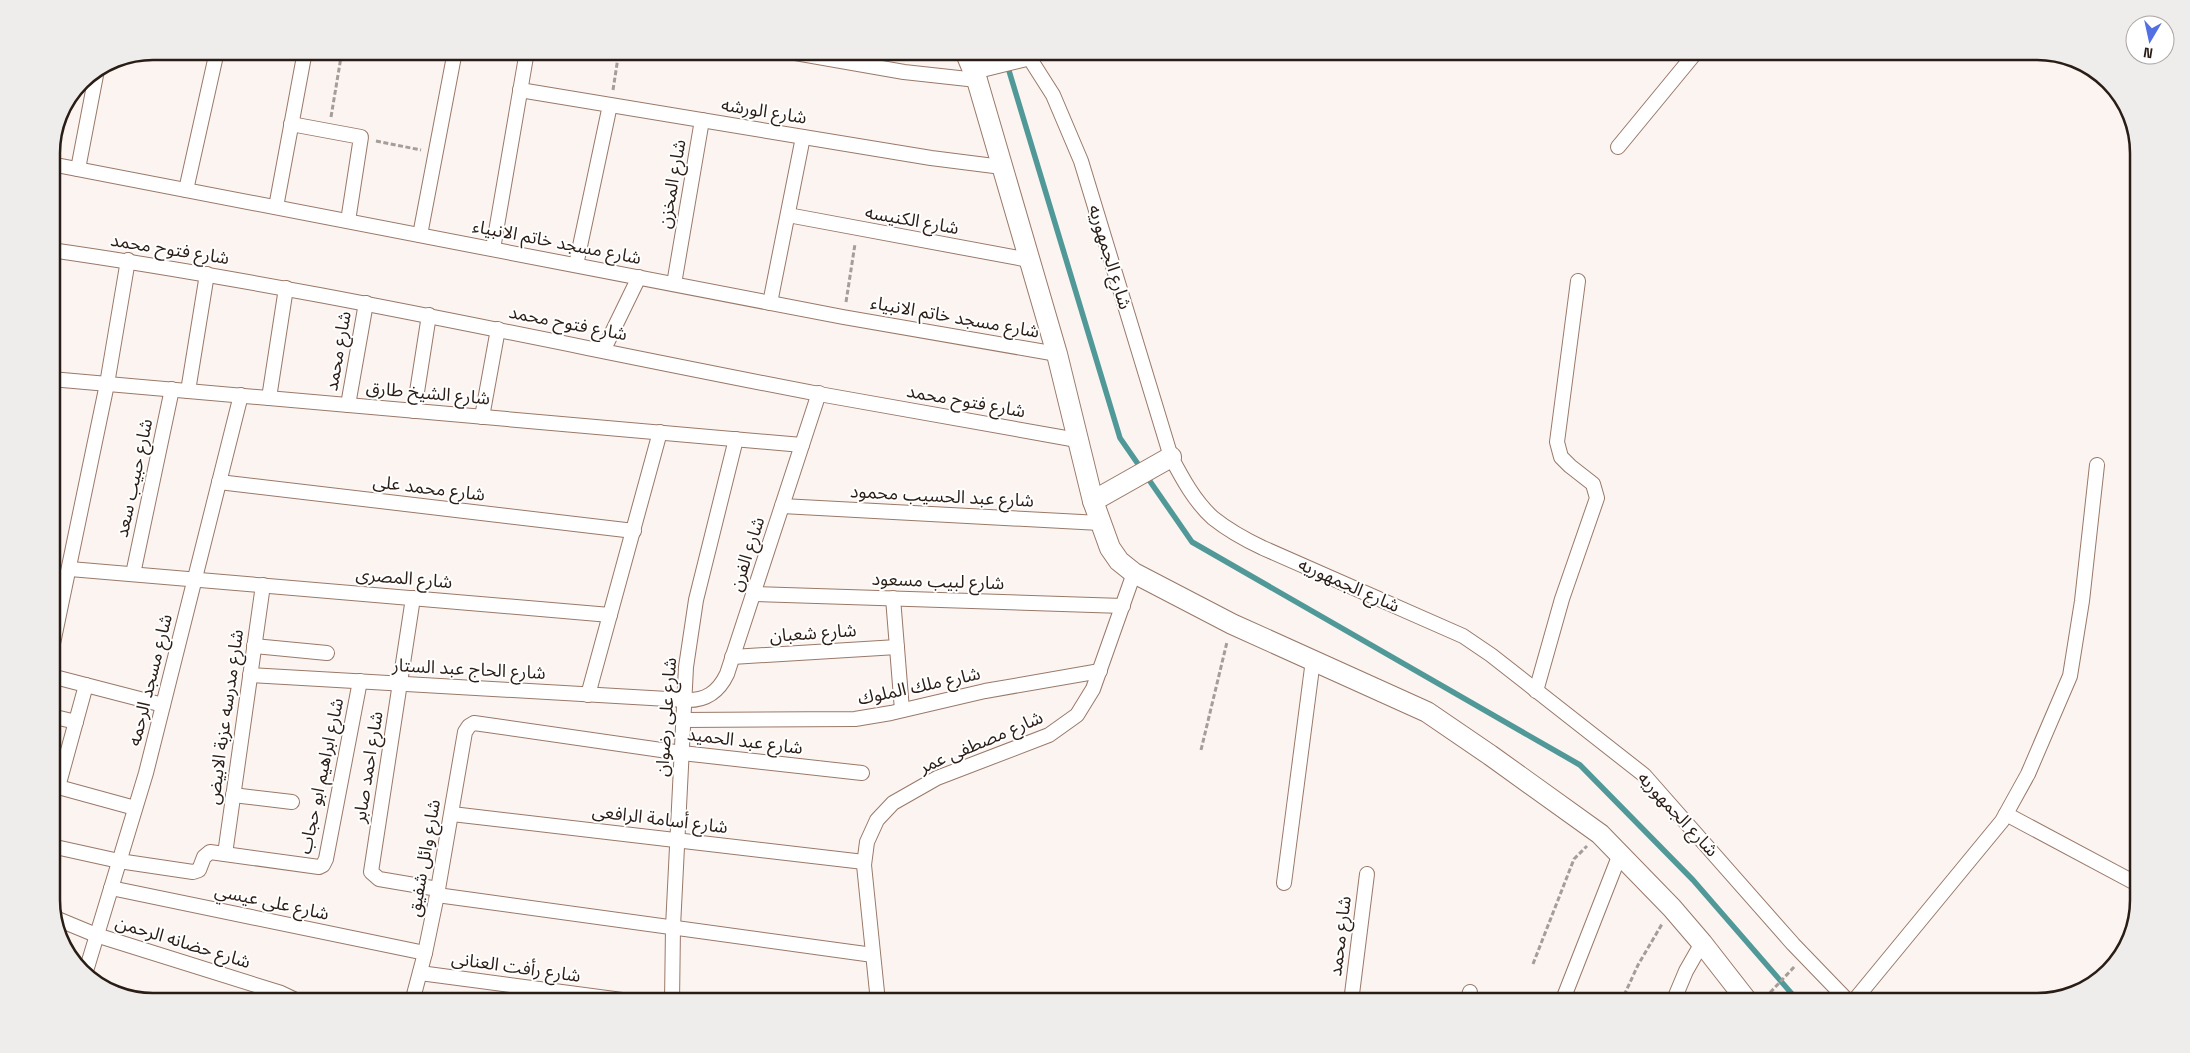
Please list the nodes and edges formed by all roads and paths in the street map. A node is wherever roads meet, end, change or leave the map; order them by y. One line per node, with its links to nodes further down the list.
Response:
1 (215, 60): 25 (street)
2 (303, 60): 16 (street)
3 (340, 60): 17 (path)
4 (454, 60): 21 (street)
5 (525, 60): 13 (street)
6 (618, 60): 14 (path)
7 (835, 60): 11 (street)
8 (1002, 60): 11 (street)
9 (1026, 60): 62 (street, شارع الجمهوريه)
10 (1690, 60): 20 (street)
11 (975, 67): 23 (street)
12 (95, 81): 24 (street)
13 (520, 90): 14 (street, شارع الورشه); 31 (street)
14 (610, 105): 15 (street, شارع الورشه); 35 (street)
15 (702, 120): 19 (street, شارع الورشه); 39 (street, شارع المخزن)
16 (291, 124): 17 (street); 26 (street)
17 (328, 130): 18 (street)
18 (361, 137): 21 (path); 28 (street)
19 (803, 137): 23 (street, شارع الورشه); 27 (street)
20 (1618, 147)
21 (434, 153): 30 (street)
22 (60, 166): 24 (street, شارع مسجد خاتم الانبياء)
23 (1002, 167): 34 (street)
24 (78, 169): 25 (street, شارع مسجد خاتم الانبياء)
25 (186, 190): 26 (street, شارع مسجد خاتم الانبياء)
26 (276, 207): 28 (street, شارع مسجد خاتم الانبياء)
27 (788, 215): 29 (street, شارع الكنيسه); 42 (street)
28 (348, 221): 30 (street, شارع مسجد خاتم الانبياء)
29 (858, 229): 34 (street, شارع الكنيسه); 44 (path)
30 (420, 235): 31 (street, شارع مسجد خاتم الانبياء)
31 (493, 249): 35 (street, شارع مسجد خاتم الانبياء)
32 (60, 251): 33 (street, شارع فتوح محمد)
33 (128, 260): 36 (street, شارع فتوح محمد); 49 (street)
34 (1029, 260): 47 (street)
35 (576, 265): 37 (street, شارع مسجد خاتم الانبياء)
36 (207, 274): 40 (street, شارع فتوح محمد); 51 (street)
37 (638, 277): 39 (street, شارع مسجد خاتم الانبياء); 46 (street)
38 (1578, 281): 92 (street)
39 (674, 284): 42 (street, شارع مسجد خاتم الانبياء)
40 (286, 288): 41 (street, شارع فتوح محمد); 54 (street)
41 (366, 303): 43 (street, شارع فتوح محمد); 55 (street, شارع محمد)
42 (770, 303): 44 (street, شارع مسجد خاتم الانبياء)
43 (429, 315): 45 (street, شارع فتوح محمد); 56 (street)
44 (843, 317): 47 (street, شارع مسجد خاتم الانبياء)
45 (498, 328): 46 (street, شارع فتوح محمد); 57 (street)
46 (604, 350): 52 (street, شارع فتوح محمد)
47 (1057, 354): 60 (street)
48 (60, 380): 49 (street, شارع الشيخ طارق)
49 (107, 384): 50 (street, شارع الشيخ طارق); 69 (street)
50 (172, 389): 51 (street, شارع الشيخ طارق); 71 (street, شارع حبيب سعد)
51 (188, 391): 53 (street, شارع الشيخ طارق)
52 (819, 394): 60 (street, شارع فتوح محمد); 61 (street, شارع الفرن)
53 (241, 396): 54 (street, شارع الشيخ طارق); 64 (street, شارع مسجد الرحمه)
54 (269, 398): 55 (street, شارع الشيخ طارق)
55 (348, 405): 56 (street, شارع الشيخ طارق)
56 (414, 411): 57 (street, شارع الشيخ طارق)
57 (482, 417): 58 (street, شارع الشيخ طارق)
58 (660, 432): 59 (street, شارع الشيخ طارق); 68 (street)
59 (736, 439): 61 (street, شارع الشيخ طارق); 94 (street, شارع على رضوان)
60 (1077, 440): 65 (street)
61 (802, 445): 66 (street, شارع الفرن)
62 (1163, 462): 65 (street); 92 (street, شارع الجمهوريه)
63 (2097, 465): 110 (street)
64 (219, 482): 68 (street, شارع محمد على); 72 (street, شارع مسجد الرحمه)
65 (1093, 501): 67 (street)
66 (782, 506): 67 (street, شارع عبد الحسيب محمود); 74 (street, شارع الفرن)
67 (1100, 523): 70 (street)
68 (634, 530): 78 (street)
69 (70, 570): 71 (street, شارع المصرى); 79 (street)
70 (1134, 573): 77 (street, شارع مصطفى عمر); 80 (street)
71 (132, 574): 72 (street, شارع المصرى)
72 (195, 579): 73 (street, شارع المصرى); 95 (street, شارع مسجد الرحمه)
73 (263, 585): 75 (street, شارع المصرى); 81 (street, شارع مدرسه عزبة الابيض)
74 (753, 594): 76 (street, شارع لبيب مسعود); 84 (street, شارع الفرن)
75 (413, 598): 78 (street, شارع المصرى); 90 (street, شارع احمد صابر)
76 (893, 598): 77 (street, شارع لبيب مسعود); 82 (street)
77 (1123, 606): 86 (street, شارع مصطفى عمر)
78 (610, 615): 93 (street)
79 (60, 616)
80 (1232, 624): 85 (street); 101 (path)
81 (254, 646): 83 (street); 87 (street, شارع مدرسه عزبة الابيض)
82 (897, 647): 84 (street, شارع شعبان); 96 (street)
83 (327, 654)
84 (732, 657): 94 (street, شارع الفرن)
85 (1313, 660): 111 (street); 120 (street)
86 (1100, 671): 96 (street, شارع ملك الملوك); 117 (street, شارع مصطفى عمر)
87 (250, 676): 89 (street, شارع الحاج عبد الستار); 106 (street, شارع مدرسه عزبة الابيض)
88 (60, 678): 91 (street)
89 (360, 681): 90 (street, شارع الحاج عبد الستار); 114 (street, شارع ابراهيم ابو حجاب)
90 (400, 684): 93 (street, شارع الحاج عبد الستار); 122 (street, شارع احمد صابر)
91 (86, 685): 95 (street); 99 (street)
92 (1536, 691): 145 (street, شارع الجمهوريه)
93 (588, 695): 94 (street, شارع الحاج عبد الستار)
94 (685, 700): 98 (street, شارع على رضوان)
95 (163, 705): 108 (street, شارع مسجد الرحمه)
96 (902, 710): 98 (street, شارع ملك الملوك)
97 (60, 718): 99 (street)
98 (684, 720): 102 (street, شارع على رضوان)
99 (76, 722): 103 (street)
100 (474, 723): 102 (street, شارع عبد الحميد); 109 (street, شارع وائل شفيق)
101 (1201, 750)
102 (682, 753): 104 (street, شارع عبد الحميد); 112 (street, شارع على رضوان)
103 (60, 771)
104 (862, 773)
105 (60, 787): 108 (street)
106 (233, 795): 107 (street); 114 (street, شارع مدرسه عزبة الابيض)
107 (292, 802)
108 (136, 808): 116 (street, شارع مسجد الرحمه)
109 (452, 814): 112 (street, شارع أسامة الرافعى); 122 (street, شارع وائل شفيق)
110 (2006, 814): 119 (street); 146 (street)
111 (1600, 834): 115 (street); 130 (path)
112 (678, 840): 117 (street, شارع أسامة الرافعى); 125 (street, شارع على رضوان)
113 (60, 848): 116 (street, شارع ابراهيم ابو حجاب)
114 (225, 854): 116 (street, شارع ابراهيم ابو حجاب)
115 (1620, 854): 123 (street); 140 (street)
116 (119, 861): 121 (street, شارع مسجد الرحمه)
117 (864, 862): 129 (street, شارع مصطفى عمر)
118 (1367, 874): 139 (street, شارع محمد)
119 (2130, 880)
120 (1284, 883)
121 (111, 888): 126 (street, شارع مسجد الرحمه); 128 (street, شارع على عيسي)
122 (438, 892): 125 (street); 128 (street, شارع وائل شفيق)
123 (1672, 908): 127 (street); 141 (path)
124 (63, 921): 126 (street, شارع حضانه الرحمن)
125 (673, 927): 129 (street); 137 (street, شارع على رضوان)
126 (96, 934): 131 (street, شارع مسجد الرحمه); 134 (street, شارع حضانه الرحمن)
127 (1702, 943): 142 (street); 143 (street)
128 (426, 953): 133 (street, شارع وائل شفيق)
129 (873, 955): 138 (street, شارع مصطفى عمر)
130 (1532, 964)
131 (87, 965)
132 (1793, 968): 144 (path)
133 (420, 973): 135 (street, شارع وائل شفيق); 136 (street, شارع رأفت العنانى)
134 (283, 993)
135 (414, 993)
136 (570, 993)
137 (672, 993)
138 (877, 993)
139 (1352, 993)
140 (1566, 993)
141 (1625, 993)
142 (1677, 993)
143 (1741, 993)
144 (1769, 993)
145 (1842, 993)
146 (1858, 993)

